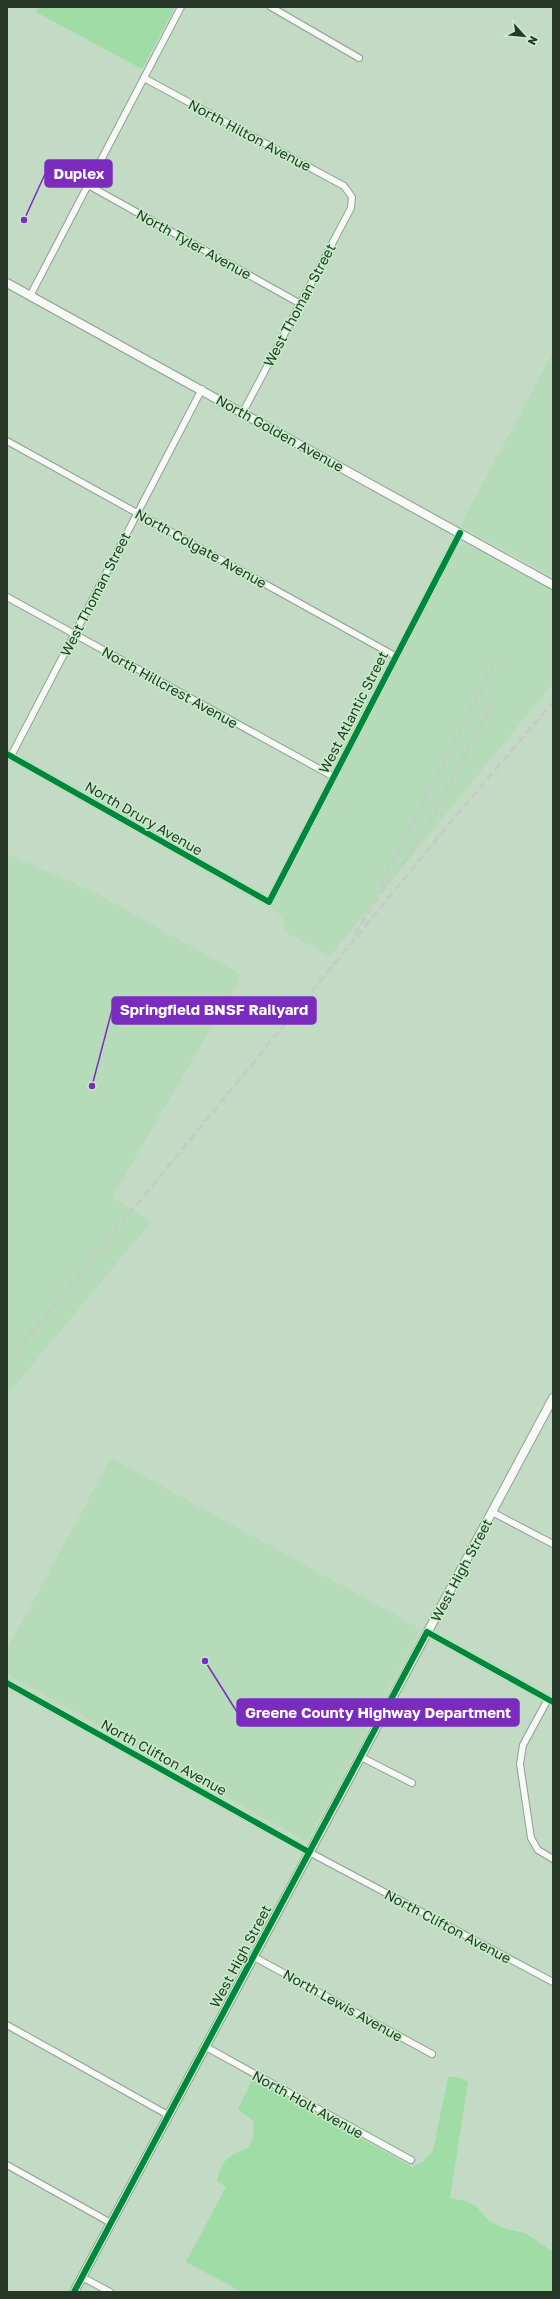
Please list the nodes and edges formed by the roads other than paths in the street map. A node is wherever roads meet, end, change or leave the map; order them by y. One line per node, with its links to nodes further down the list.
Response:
1 (181, 7): 4 (street)
2 (271, 7): 3 (street)
3 (358, 58)
4 (144, 78): 5 (street); 6 (street, North Hilton Avenue)
5 (88, 185): 8 (street); 9 (street, North Tyler Avenue)
6 (352, 197): 9 (street, West Thoman Street)
7 (7, 283): 8 (street, North Golden Avenue)
8 (30, 296): 10 (street, North Golden Avenue)
9 (299, 303): 11 (street, West Thoman Street)
10 (202, 389): 11 (street, North Golden Avenue); 13 (street, West Thoman Street)
11 (243, 412): 14 (street, North Golden Avenue)
12 (7, 441): 13 (street, North Colgate Avenue)
13 (137, 512): 17 (street, West Thoman Street); 18 (street, North Colgate Avenue)
14 (460, 533): 15 (street, North Golden Avenue); 18 (street, West Atlantic Street)
15 (553, 585)
16 (7, 597): 17 (street, North Hillcrest Avenue)
17 (74, 634): 19 (street, West Thoman Street); 20 (street, North Hillcrest Avenue)
18 (395, 656): 20 (street, West Atlantic Street)
19 (9, 755): 21 (street, North Drury Avenue)
20 (334, 777): 21 (street, West Atlantic Street)
21 (269, 902)
22 (553, 1398): 23 (street, West High Street)
23 (492, 1512): 24 (street); 25 (street, West High Street)
24 (553, 1544)
25 (427, 1632): 27 (street); 28 (street, West High Street)
26 (7, 1683): 30 (street, North Clifton Avenue)
27 (551, 1700): 31 (street)
28 (361, 1757): 29 (street); 30 (street, West High Street)
29 (412, 1783)
30 (309, 1852): 32 (street, West High Street); 33 (street, North Clifton Avenue)
31 (553, 1860)
32 (254, 1957): 35 (street, West High Street); 36 (street, North Lewis Avenue)
33 (553, 1982)
34 (7, 2025): 37 (street)
35 (206, 2047): 37 (street, West High Street); 38 (street, North Holt Avenue)
36 (432, 2054)
37 (168, 2115): 40 (street, West High Street)
38 (411, 2160)
39 (7, 2165): 40 (street)
40 (111, 2223): 41 (street, West High Street)
41 (82, 2277): 42 (street, West High Street); 43 (street)
42 (74, 2292)
43 (110, 2292)

